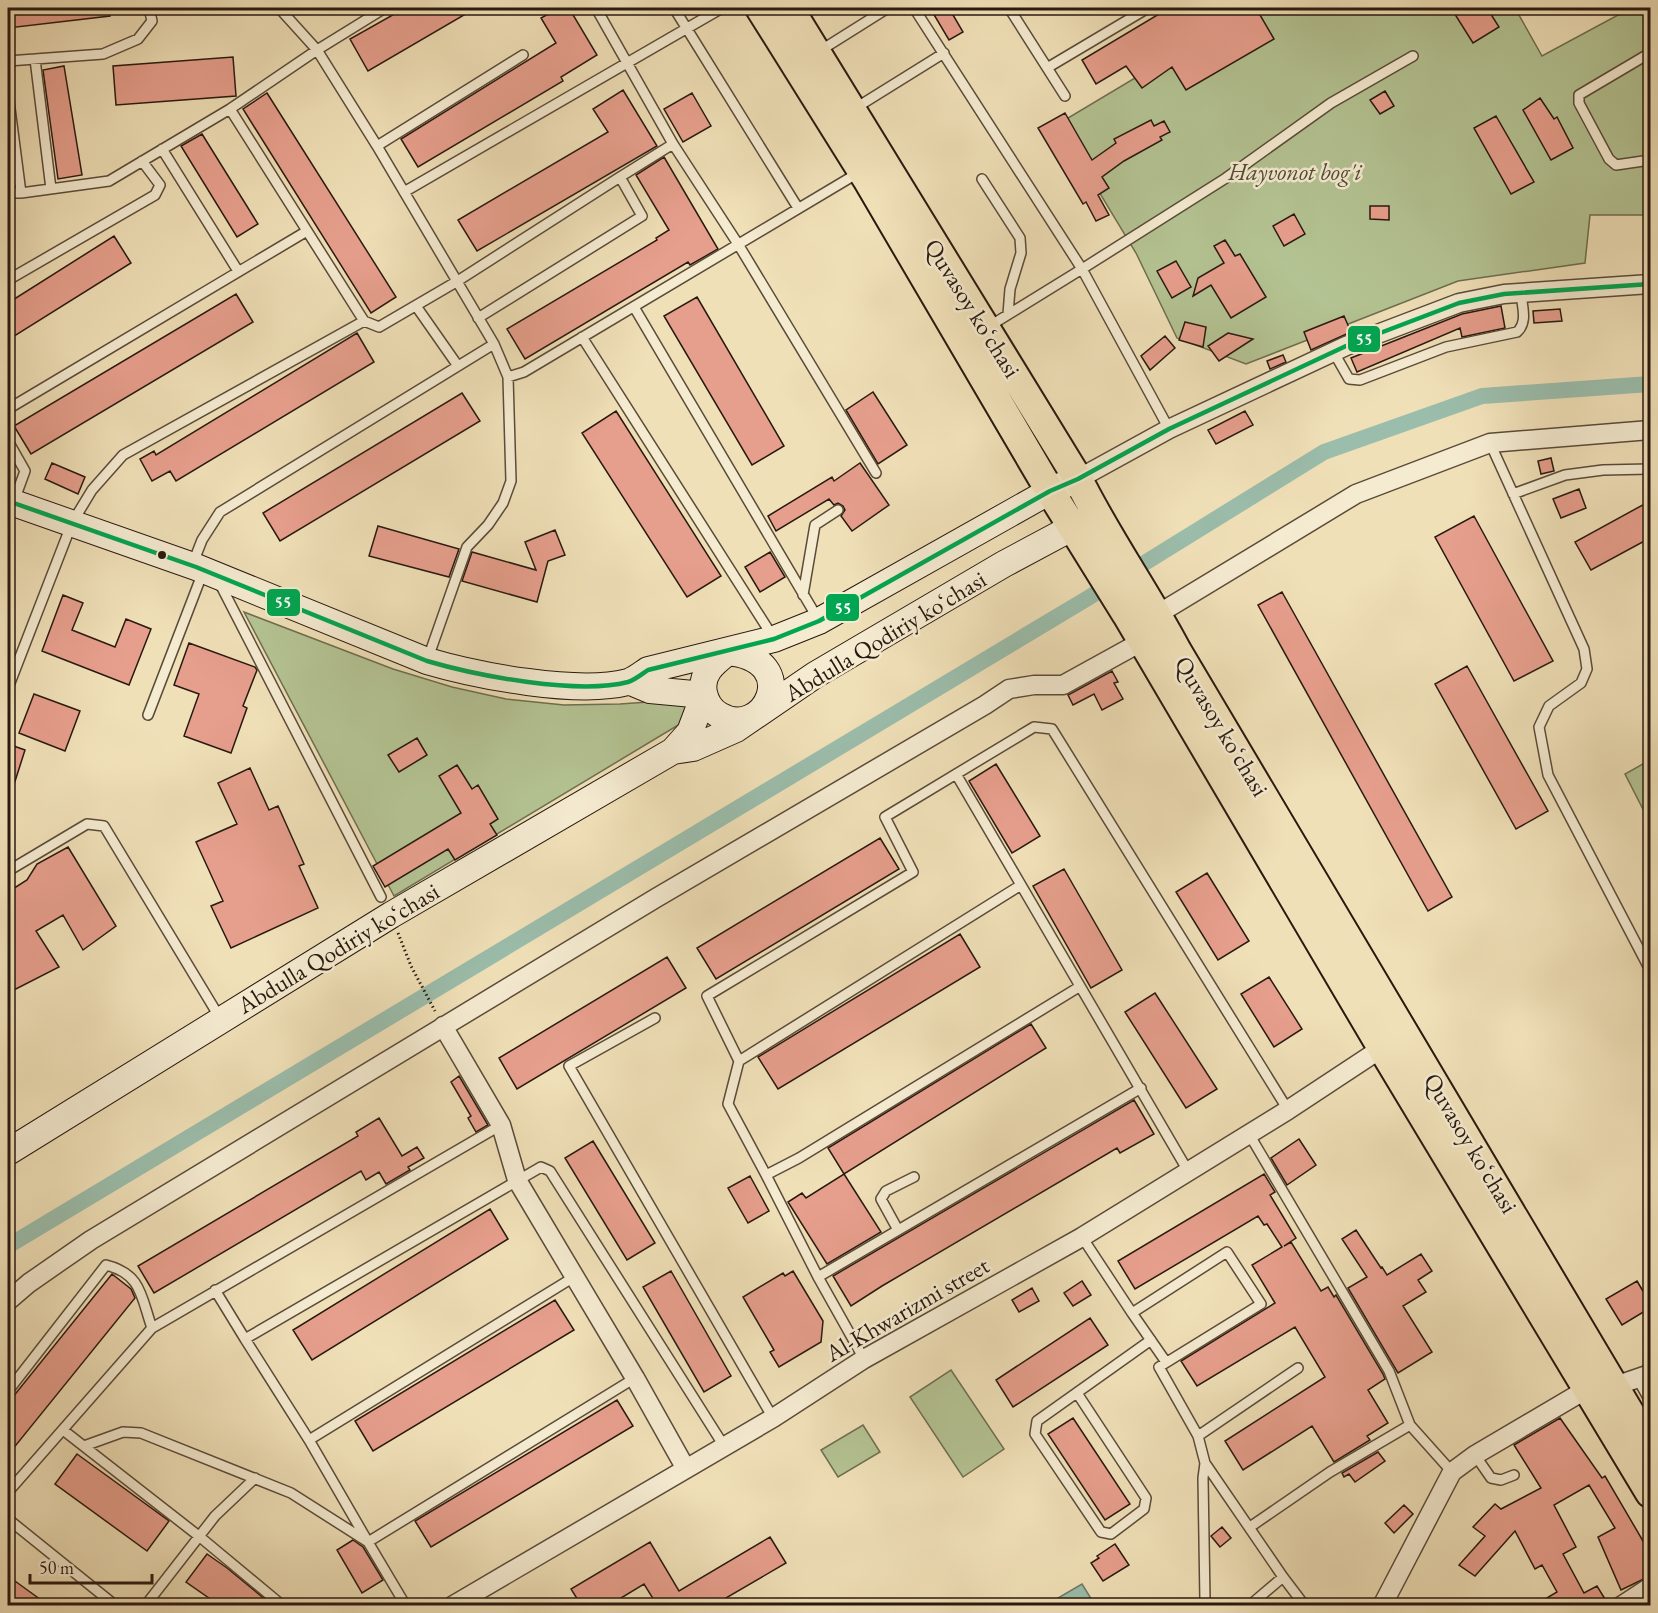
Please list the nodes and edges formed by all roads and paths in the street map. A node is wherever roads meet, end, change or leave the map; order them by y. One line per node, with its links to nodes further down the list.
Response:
1 (149, 8): 20 (lane)
2 (279, 8): 14 (lane)
3 (385, 8): 14 (lane)
4 (596, 8): 22 (lane)
5 (674, 8): 13 (lane)
6 (722, 8): 13 (lane)
7 (760, 8): 33 (main road, Quvasoy koʻchasi)
8 (789, 8): 15 (main road, Quvasoy koʻchasi)
9 (888, 8): 15 (lane)
10 (914, 8): 16 (lane)
11 (1010, 8): 23 (lane)
12 (1148, 8): 23 (lane)
13 (686, 28): 22 (lane); 40 (lane)
14 (317, 50): 26 (lane); 29 (lane)
15 (816, 53): 27 (main road, Quvasoy koʻchasi)
16 (944, 53): 27 (lane); 43 (lane)
17 (1650, 53): 31 (lane)
18 (523, 55): 29 (lane)
19 (1413, 56): 43 (lane)
20 (35, 59): 21 (lane); 36 (lane)
21 (8, 61)
22 (628, 62): 28 (lane); 37 (lane)
23 (1047, 68): 25 (lane)
24 (8, 93): 39 (lane)
25 (1065, 96)
26 (230, 109): 30 (lane); 41 (lane)
27 (851, 110): 53 (main road, Quvasoy koʻchasi)
28 (673, 144): 34 (lane); 42 (lane)
29 (377, 147): 37 (lane)
30 (162, 149): 32 (lane); 44 (lane)
31 (1650, 160)
32 (142, 161): 36 (lane); 45 (lane)
33 (862, 170): 40 (lane); 67 (main road, Quvasoy koʻchasi)
34 (620, 177): 46 (lane); 51 (lane)
35 (982, 179): 53 (lane)
36 (51, 189): 39 (lane)
37 (404, 192): 46 (lane)
38 (8, 193): 39 (lane)
39 (21, 193)
40 (798, 208): 42 (lane)
41 (307, 231): 44 (lane); 52 (lane)
42 (738, 244): 50 (lane); 65 (lane)
43 (1082, 269): 53 (lane); 60 (lane)
44 (238, 272): 59 (lane)
45 (8, 280)
46 (456, 282): 49 (lane); 51 (lane)
47 (1650, 284): 48 (street)
48 (1521, 293): 56 (street); 56 (lane)
49 (416, 306): 52 (lane); 57 (lane)
50 (634, 307): 54 (lane); 74 (lane)
51 (478, 318): 55 (lane)
52 (364, 321): 72 (lane)
53 (997, 321): 66 (main road, Quvasoy koʻchasi)
54 (582, 337): 58 (lane); 77 (lane)
55 (494, 344): 57 (lane); 58 (lane)
56 (1333, 351): 60 (street)
57 (458, 366): 73 (lane)
58 (508, 377): 79 (lane)
59 (8, 409)
60 (1169, 429): 66 (street)
61 (1650, 430): 63 (street)
62 (8, 441): 69 (lane)
63 (1490, 443): 68 (lane); 76 (street)
64 (1650, 469): 68 (lane)
65 (876, 473)
66 (1078, 478): 67 (street, Abdulla Qodiriy koʻchasi); 71 (main road, Quvasoy koʻchasi)
67 (1050, 491): 71 (main road, Quvasoy koʻchasi); 75 (street, Abdulla Qodiriy koʻchasi)
68 (1513, 494): 91 (lane)
69 (10, 502): 72 (street)
70 (838, 510): 74 (lane)
71 (1084, 522): 76 (main road, Quvasoy koʻchasi); 83 (street, Abdulla Qodiriy koʻchasi)
72 (72, 523): 73 (street); 81 (lane)
73 (204, 570): 79 (street); 84 (lane); 89 (lane)
74 (803, 594): 75 (lane)
75 (819, 621): 77 (street, Abdulla Qodiriy koʻchasi)
76 (1142, 622): 95 (street); 96 (main road, Quvasoy koʻchasi); 121 (main road, Quvasoy koʻchasi)
77 (774, 639): 78 (street, Abdulla Qodiriy koʻchasi)
78 (728, 652): 80 (street, Abdulla Qodiriy koʻchasi); 82 (street); 83 (street)
79 (428, 661): 80 (street)
80 (631, 682): 82 (street)
81 (8, 688)
82 (704, 695): 83 (street); 85 (street, Abdulla Qodiriy koʻchasi)
83 (759, 712): 85 (street, Abdulla Qodiriy koʻchasi)
84 (148, 715)
85 (673, 751): 94 (street, Abdulla Qodiriy koʻchasi)
86 (956, 774): 88 (lane); 97 (lane); 99 (lane)
87 (8, 871): 94 (lane)
88 (1021, 885): 92 (lane); 97 (lane)
89 (381, 897)
90 (411, 966): 95 (path)
91 (1650, 970)
92 (1079, 987): 98 (lane); 104 (lane)
93 (655, 1018): 126 (lane)
94 (221, 1019): 102 (street, Abdulla Qodiriy koʻchasi)
95 (443, 1026): 100 (street); 112 (street)
96 (1382, 1048): 99 (street, Al-Khwarizmi street); 122 (main road, Quvasoy koʻchasi)
97 (739, 1061): 104 (lane)
98 (1141, 1088): 103 (lane); 107 (lane)
99 (1288, 1110): 101 (street, Al-Khwarizmi street)
100 (501, 1125): 106 (street); 111 (lane)
101 (1249, 1134): 103 (street, Al-Khwarizmi street); 127 (lane)
102 (8, 1152)
103 (1188, 1172): 108 (street, Al-Khwarizmi street)
104 (766, 1175): 110 (lane)
105 (914, 1177): 107 (lane)
106 (517, 1180): 109 (street); 115 (lane); 132 (lane)
107 (898, 1230): 110 (lane)
108 (1082, 1237): 113 (lane); 117 (street, Al-Khwarizmi street)
109 (574, 1277): 120 (street); 130 (lane)
110 (818, 1277): 117 (lane)
111 (215, 1290): 114 (lane); 115 (lane)
112 (8, 1301)
113 (1132, 1313): 116 (lane); 118 (lane)
114 (152, 1328): 123 (lane); 128 (lane)
115 (245, 1339): 130 (lane)
116 (1151, 1340): 118 (lane); 124 (lane)
117 (864, 1359): 126 (street, Al-Khwarizmi street)
118 (1166, 1362): 129 (lane)
119 (1298, 1368): 129 (lane)
120 (635, 1378): 136 (street); 145 (lane)
121 (1634, 1379): 125 (lane); 133 (main road, Quvasoy koʻchasi)
122 (1587, 1389): 134 (street); 141 (main road, Quvasoy koʻchasi)
123 (8, 1391)
124 (1077, 1393): 124 (lane)
125 (1650, 1401)
126 (773, 1418): 132 (street, Al-Khwarizmi street)
127 (1410, 1425): 137 (lane); 143 (lane)
128 (63, 1430): 131 (lane); 140 (lane)
129 (1198, 1436): 135 (lane)
130 (309, 1440): 145 (lane)
131 (84, 1446): 139 (lane); 144 (lane)
132 (724, 1446): 136 (street, Al-Khwarizmi street)
133 (1650, 1447)
134 (1475, 1455): 137 (street); 138 (lane)
135 (1205, 1462): 143 (lane); 153 (lane)
136 (686, 1469): 152 (street, Al-Khwarizmi street)
137 (1452, 1472): 156 (street)
138 (1514, 1475)
139 (255, 1478): 144 (lane); 145 (lane)
140 (8, 1492)
141 (1650, 1493)
142 (8, 1519): 148 (lane)
143 (1250, 1527): 146 (lane)
144 (200, 1537): 149 (lane); 150 (lane)
145 (368, 1542): 151 (lane)
146 (1283, 1577): 154 (lane); 155 (lane)
147 (1650, 1587): 157 (street)
148 (116, 1605)
149 (145, 1605)
150 (283, 1605)
151 (406, 1605)
152 (452, 1605)
153 (1208, 1605)
154 (1249, 1605)
155 (1305, 1605)
156 (1382, 1605)
157 (1621, 1605)

